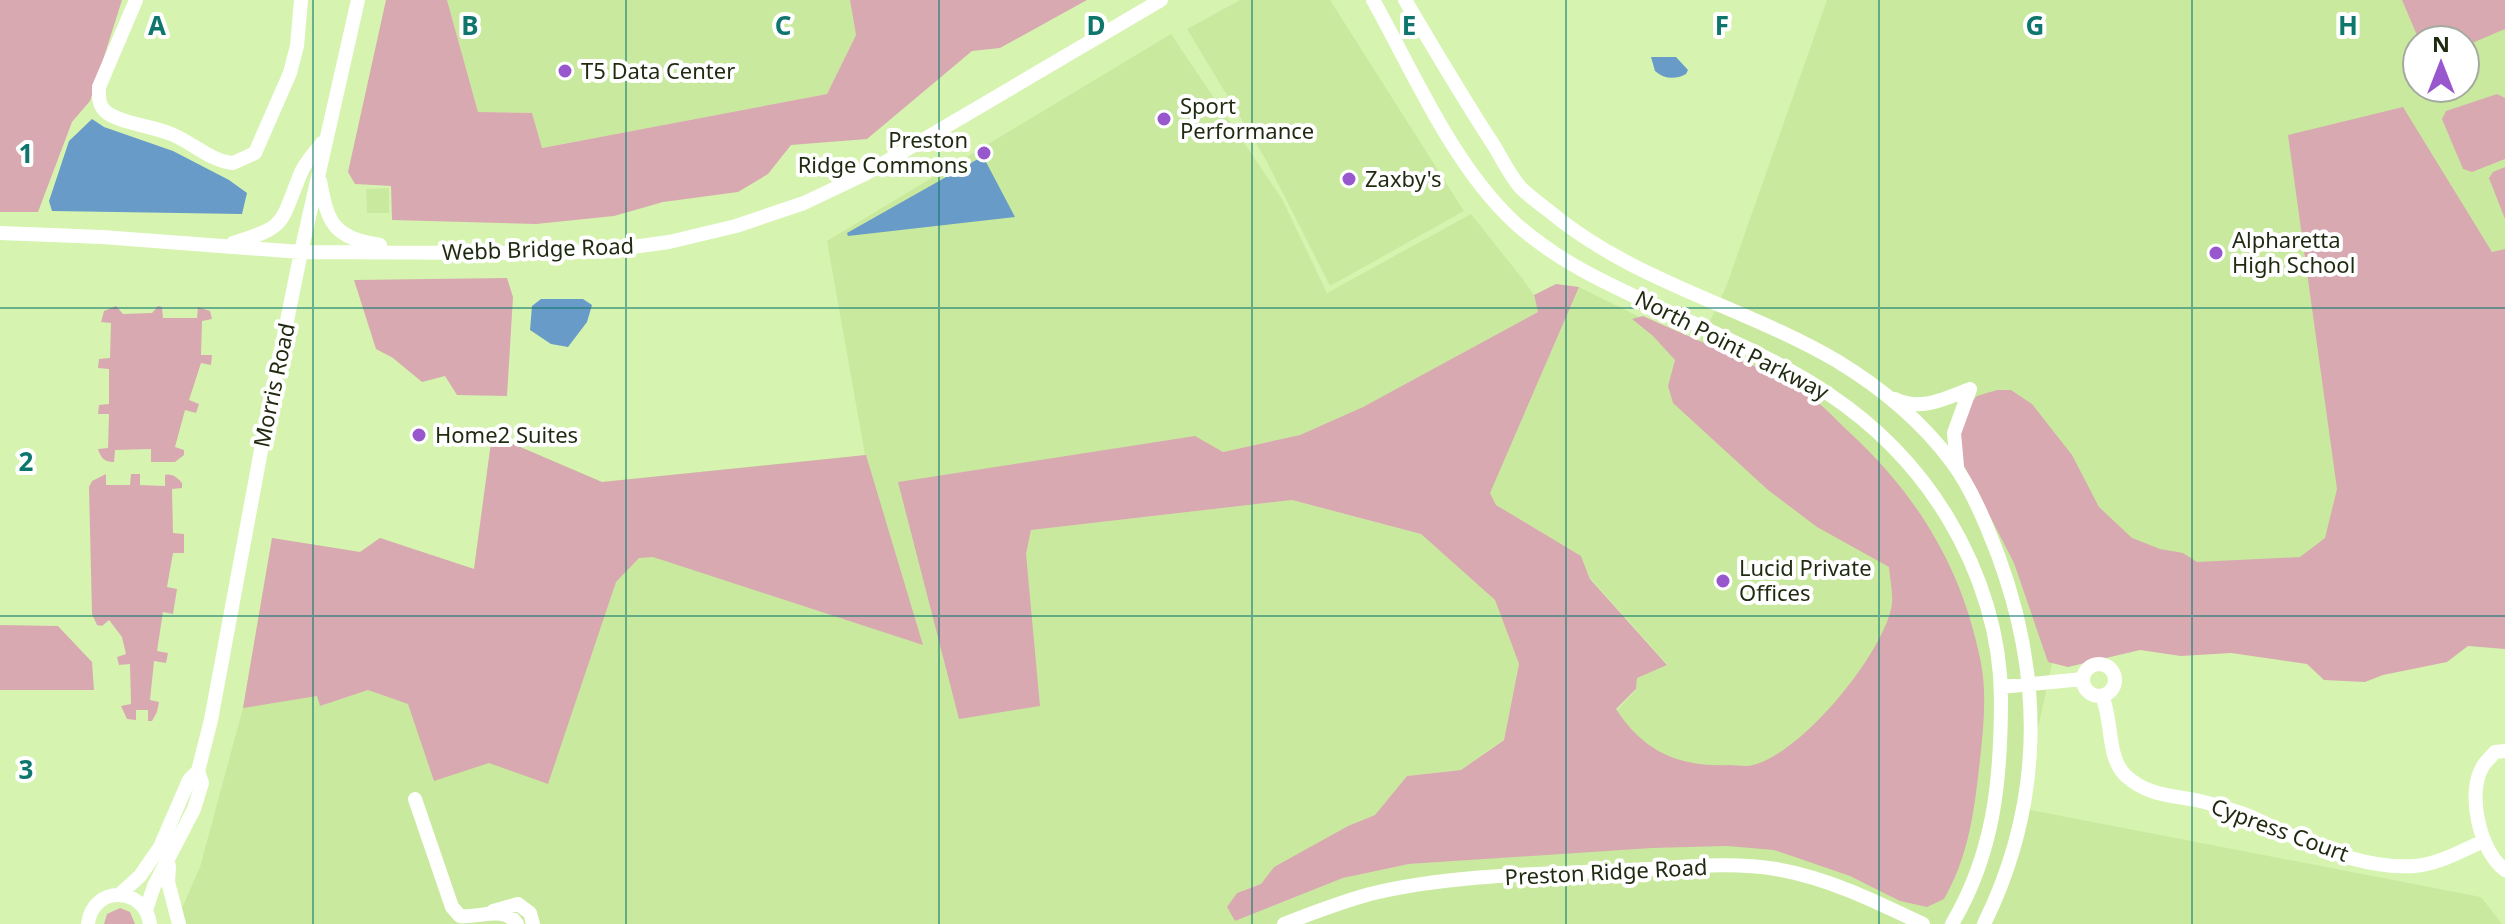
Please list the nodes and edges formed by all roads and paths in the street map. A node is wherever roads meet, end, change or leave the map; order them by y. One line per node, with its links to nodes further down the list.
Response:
1 (136, 0): 2 (street)
2 (301, 0)
3 (358, 0): 7 (street, Morris Road)
4 (1161, 0): 12 (street, Webb Bridge Road)
5 (1373, 0): 17 (street, North Point Parkway)
6 (1405, 0): 13 (street, North Point Parkway)
7 (324, 139): 8 (street, Morris Road); 10 (street)
8 (318, 174): 11 (street, Morris Road); 12 (street)
9 (0, 233): 10 (street, Webb Bridge Road)
10 (222, 246): 11 (street, Webb Bridge Road)
11 (301, 252): 12 (street, Webb Bridge Road); 20 (street, Morris Road)
12 (419, 252)
13 (1882, 393): 14 (street, North Point Parkway); 14 (street)
14 (1960, 474): 16 (street, North Point Parkway)
15 (2083, 679): 16 (street, Cypress Court); 18 (street); 18 (street, Cypress Court)
16 (2030, 686): 17 (street, Cypress Court); 35 (street, North Point Parkway)
17 (2001, 687): 34 (street, North Point Parkway)
18 (2102, 696): 22 (street, Cypress Court)
19 (2505, 751): 22 (street)
20 (198, 771): 23 (street, Morris Road); 25 (street, Morris Road)
21 (415, 799): 26 (street)
22 (2483, 841): 24 (street)
23 (169, 859): 27 (street, Morris Road); 29 (street)
24 (2505, 870)
25 (120, 894): 27 (street); 28 (street, Morris Road)
26 (473, 917): 30 (street); 31 (street)
27 (149, 920)
28 (88, 924)
29 (179, 924)
30 (517, 924)
31 (533, 924)
32 (1284, 924): 33 (street, Preston Ridge Road)
33 (1923, 924)
34 (1952, 924)
35 (1984, 924)

